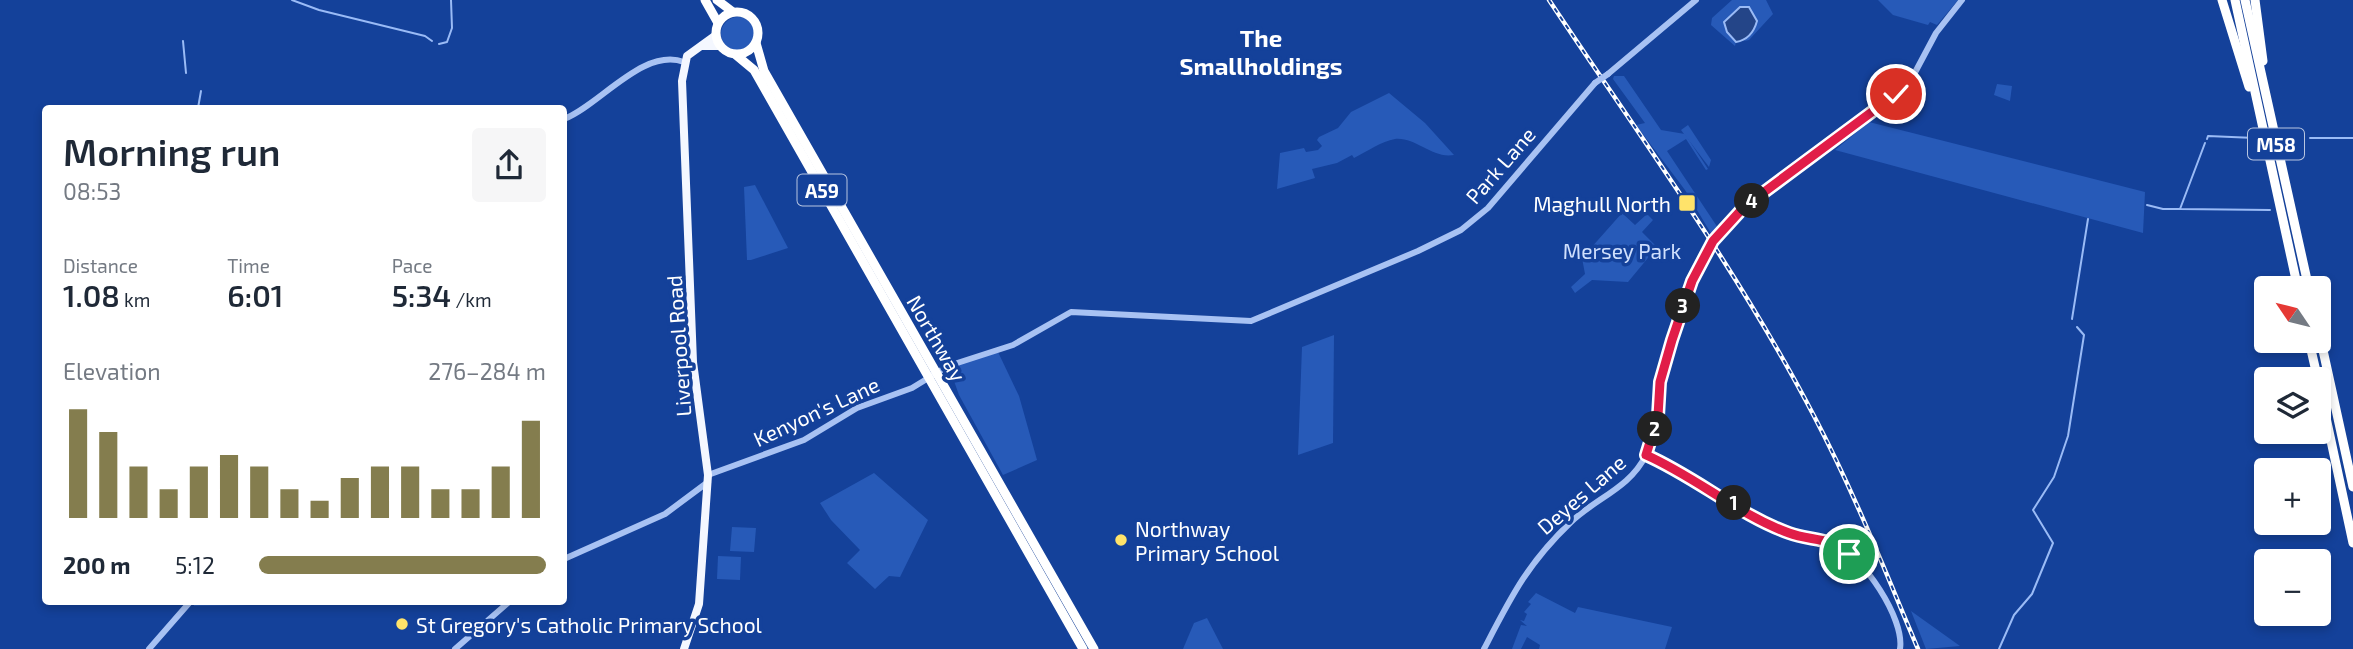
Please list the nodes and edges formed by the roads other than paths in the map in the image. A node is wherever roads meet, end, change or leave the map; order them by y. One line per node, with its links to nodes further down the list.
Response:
1 (705, 0): 10 (highway)
2 (717, 0): 9 (highway, A59)
3 (1696, 0): 22 (street, Park Lane, bridge)
4 (1962, 0): 26 (street, Deyes Lane, bridge)
5 (2222, 0): 19 (highway, M58)
6 (2235, 0): 19 (highway, M58)
7 (2245, 0): 18 (highway, M58)
8 (2255, 0): 18 (highway, M58)
9 (733, 12): 10 (highway); 12 (highway, A59)
10 (718, 23): 11 (highway)
11 (716, 35): 13 (main road); 14 (highway)
12 (756, 43): 15 (highway); 24 (highway, Northway / A59)
13 (701, 46): 14 (main road); 16 (main road)
14 (720, 46): 15 (highway, A59)
15 (736, 55): 24 (highway, Northway / A59)
16 (684, 62): 17 (street); 27 (main road, Liverpool Road)
17 (567, 117)
18 (2274, 133): 21 (highway, M58)
19 (2271, 166): 20 (highway, M58)
20 (2295, 276)
21 (2306, 276)
22 (1258, 319): 24 (street, Kenyon's Lane)
23 (2324, 354): 28 (highway)
24 (932, 375): 27 (street, Kenyon's Lane); 36 (highway, Northway / A59); 37 (highway, Northway / A59)
25 (2331, 441): 29 (highway)
26 (1646, 455): 38 (street, Deyes Lane); 39 (street)
27 (708, 479): 30 (street, Kenyon's Lane); 35 (main road, Liverpool Road)
28 (2353, 487)
29 (2353, 543)
30 (567, 558)
31 (187, 605): 33 (street)
32 (506, 605): 34 (street)
33 (149, 649)
34 (455, 649)
35 (684, 649)
36 (1083, 649)
37 (1094, 649)
38 (1484, 649)
39 (1900, 649)

